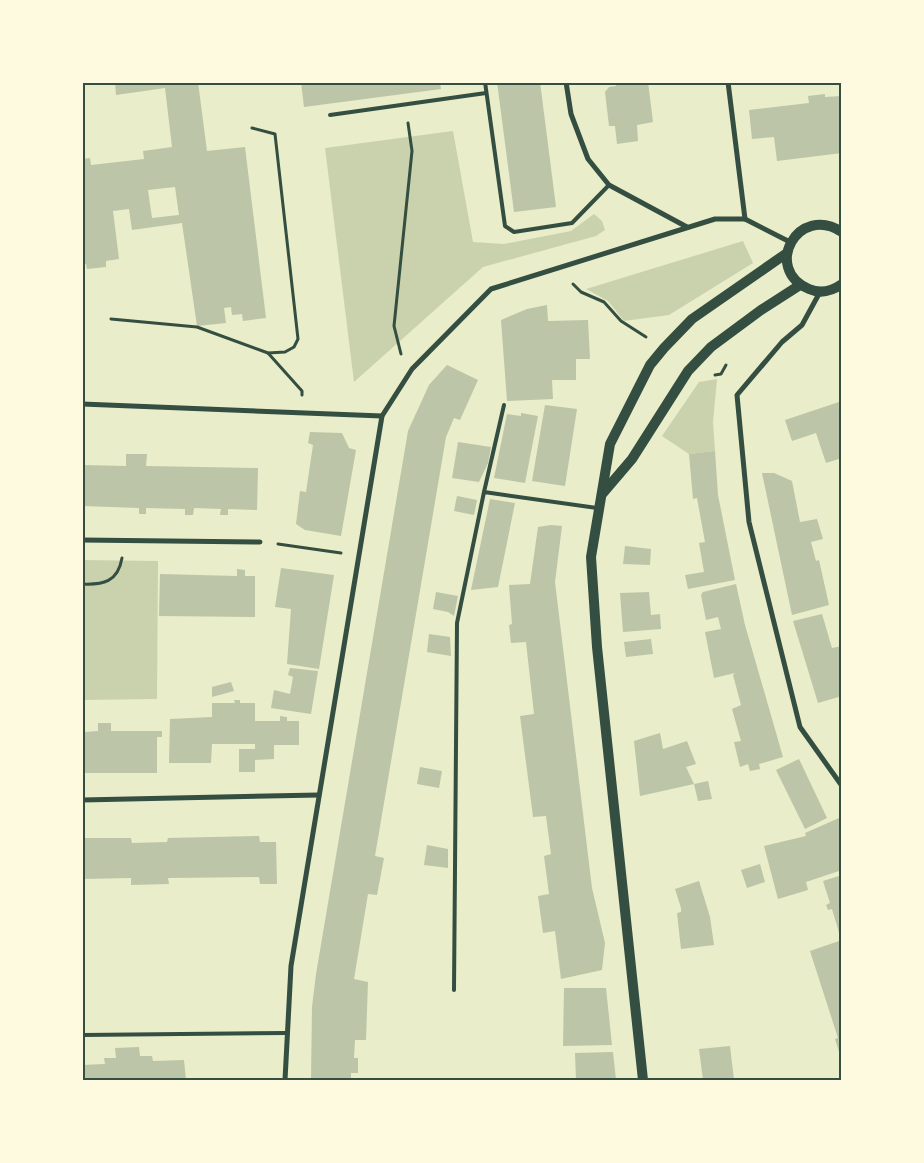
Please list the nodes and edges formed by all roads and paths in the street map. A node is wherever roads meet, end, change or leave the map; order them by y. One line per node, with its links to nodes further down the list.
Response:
1 (485, 82): 4 (lane)
2 (566, 82): 8 (street)
3 (728, 82): 9 (street)
4 (486, 94): 5 (lane); 8 (lane)
5 (330, 115)
6 (252, 128): 20 (path)
7 (410, 137): 21 (path)
8 (609, 185): 10 (street)
9 (745, 220): 10 (street); 12 (street)
10 (687, 227): 21 (street)
11 (839, 227): 12 (main road)
12 (790, 242): 13 (main road)
13 (787, 253): 15 (main road); 27 (main road)
14 (842, 284): 17 (main road)
15 (800, 285): 17 (main road); 27 (main road)
16 (582, 292): 19 (path)
17 (820, 292): 34 (street)
18 (111, 318): 20 (path)
19 (621, 320)
20 (268, 353): 22 (path)
21 (412, 369): 25 (street)
22 (302, 391)
23 (82, 404): 25 (street)
24 (504, 405): 26 (lane)
25 (382, 416): 32 (street)
26 (484, 492): 28 (lane); 37 (lane)
27 (602, 494): 28 (main road)
28 (599, 508): 41 (main road)
29 (82, 540): 30 (street)
30 (124, 540): 31 (street); 33 (path)
31 (260, 542): 32 (path)
32 (360, 556): 35 (street)
33 (82, 584)
34 (842, 786)
35 (319, 795): 36 (street); 38 (street)
36 (82, 800)
37 (454, 990)
38 (286, 1033): 39 (lane); 40 (street)
39 (82, 1035)
40 (285, 1080)
41 (643, 1080)

